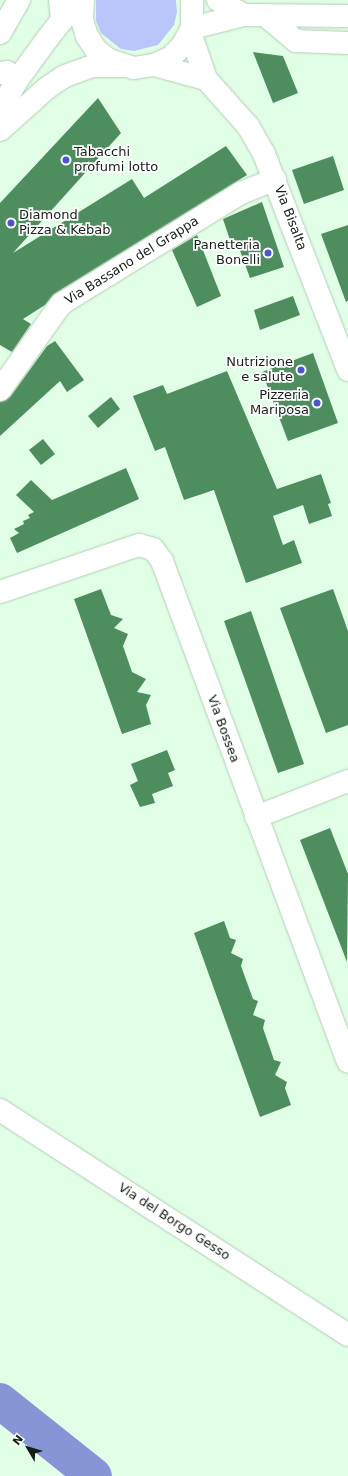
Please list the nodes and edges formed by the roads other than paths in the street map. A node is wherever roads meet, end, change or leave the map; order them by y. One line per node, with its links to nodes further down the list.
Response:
1 (19, 0): 10 (street)
2 (192, 0): 9 (street)
3 (221, 1): 6 (street)
4 (82, 2): 5 (street); 12 (street)
5 (61, 10): 14 (street)
6 (244, 15): 7 (street); 9 (street)
7 (265, 15): 8 (street); 11 (street)
8 (348, 16)
9 (191, 30): 13 (street); 15 (street, Via Bisalta)
10 (0, 33)
11 (348, 43)
12 (124, 66): 13 (street); 17 (street)
13 (154, 66): 15 (street)
14 (9, 76): 16 (street)
15 (206, 80): 18 (street, Via Bisalta)
16 (0, 110)
17 (0, 130)
18 (275, 179): 19 (street, Via Bisalta); 20 (street, Via Bassano del Grappa)
19 (348, 370)
20 (0, 390)
21 (0, 592): 23 (street, Via Bossea)
22 (348, 781): 23 (street)
23 (256, 817): 24 (street, Via Bossea)
24 (348, 1062)
25 (0, 1110): 26 (street, Via del Borgo Gesso)
26 (348, 1335)

